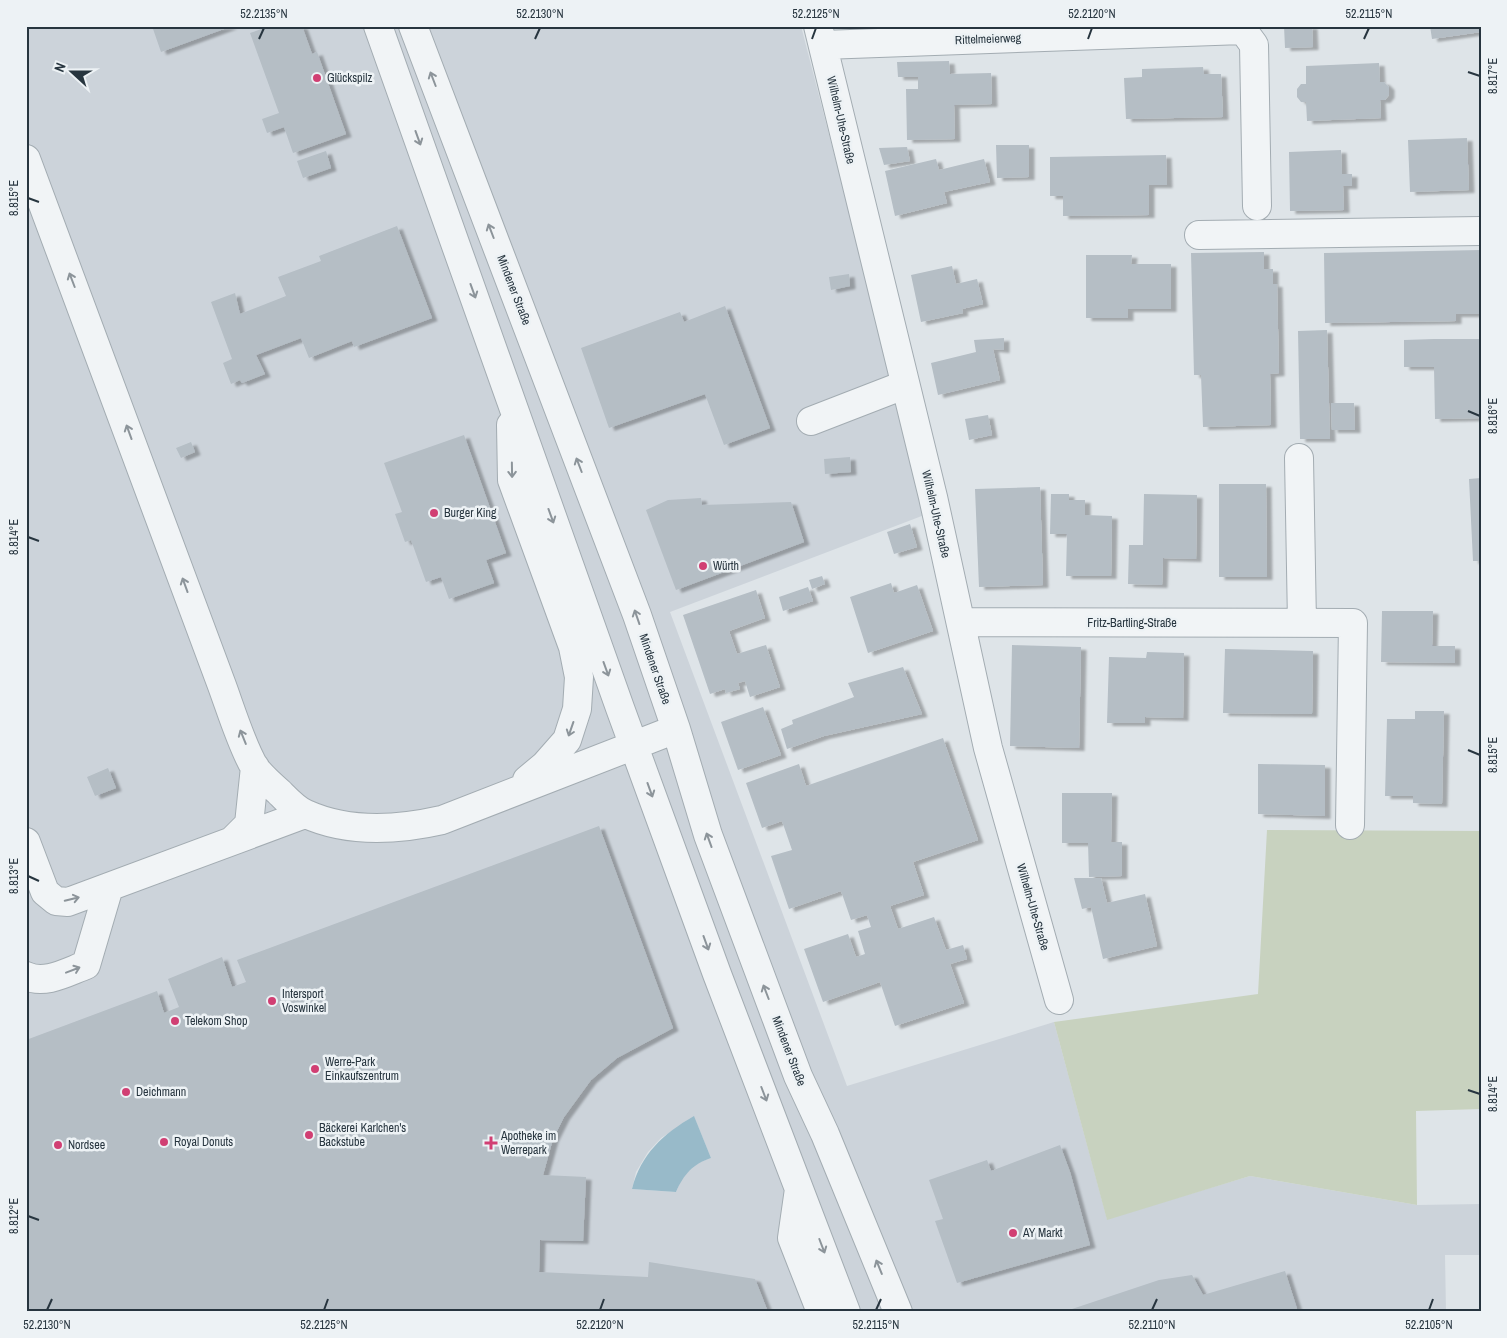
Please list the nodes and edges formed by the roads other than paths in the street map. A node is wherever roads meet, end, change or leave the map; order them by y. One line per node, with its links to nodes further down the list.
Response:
1 (378, 26): 9 (street, one-way to 9)
2 (413, 26): 14 (street, Mindener Straße, one-way to 2)
3 (821, 36): 5 (street, Rittelmeierweg); 8 (street, Wilhelm-Uhe-Straße)
4 (26, 159): 16 (street, one-way to 4)
5 (1258, 206)
6 (1481, 231): 7 (street)
7 (1199, 235)
8 (904, 385): 10 (street); 12 (street, Wilhelm-Uhe-Straße)
9 (511, 404): 15 (street, one-way to 15); 17 (street, one-way to 17)
10 (811, 421)
11 (1299, 458): 13 (street)
12 (961, 622): 13 (street, Fritz-Bartling-Straße); 24 (street, Wilhelm-Uhe-Straße)
13 (1302, 623): 19 (street, Fritz-Bartling-Straße)
14 (676, 729): 15 (street); 28 (street, Mindener Straße, one-way to 14)
15 (634, 744): 17 (street); 25 (street, one-way to 25)
16 (255, 767): 18 (street); 20 (street)
17 (508, 794): 18 (street)
18 (305, 814): 20 (street)
19 (1350, 825)
20 (232, 841): 22 (street)
21 (26, 842): 22 (street, one-way to 22)
22 (109, 886): 23 (street, one-way to 22)
23 (26, 976)
24 (1059, 1000)
25 (800, 1188): 26 (street); 27 (street, one-way to 27)
26 (821, 1312)
27 (846, 1312)
28 (898, 1312)

